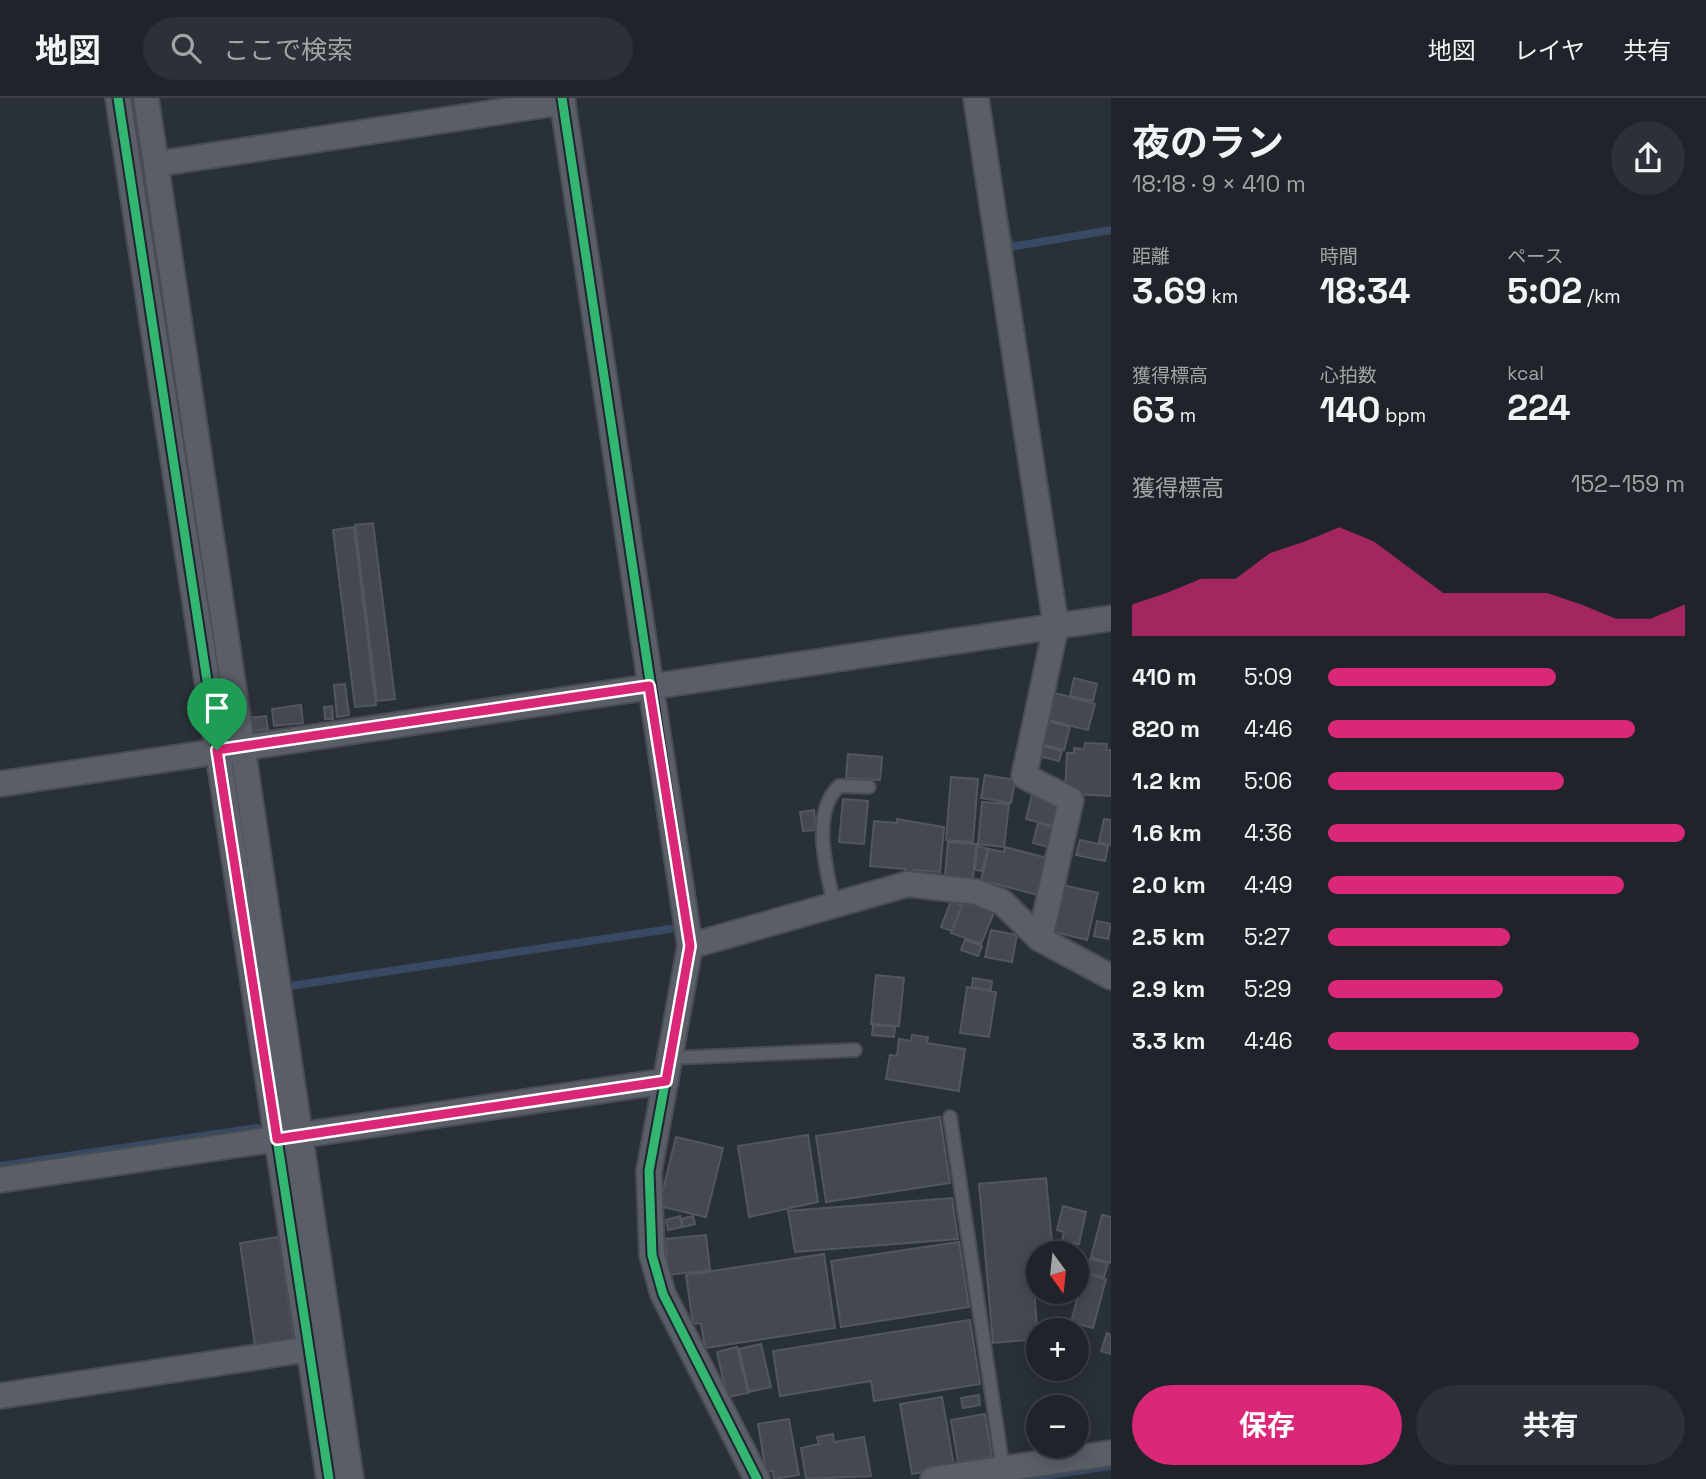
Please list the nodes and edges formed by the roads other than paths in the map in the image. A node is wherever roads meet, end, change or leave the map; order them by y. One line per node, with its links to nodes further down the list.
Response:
1 (118, 98): 9 (street)
2 (146, 98): 5 (street)
3 (976, 98): 7 (street)
4 (563, 100): 5 (street); 8 (street)
5 (156, 164): 9 (street)
6 (1111, 618): 7 (street)
7 (1056, 626): 8 (street); 13 (street)
8 (649, 686): 9 (street); 14 (street)
9 (229, 748): 10 (street); 19 (street)
10 (0, 784)
11 (869, 787): 12 (lane)
12 (834, 905): 13 (street); 14 (street)
13 (1040, 939): 15 (street)
14 (690, 946): 17 (street)
15 (1111, 977)
16 (855, 1050): 17 (lane)
17 (668, 1069): 19 (street); 27 (street)
18 (950, 1117): 24 (lane)
19 (288, 1137): 20 (street); 21 (street); 26 (street)
20 (0, 1180)
21 (309, 1349): 22 (street); 25 (street)
22 (0, 1396)
23 (1111, 1453): 24 (street)
24 (1003, 1469): 28 (street)
25 (329, 1479)
26 (351, 1479)
27 (757, 1479)
28 (933, 1479)

